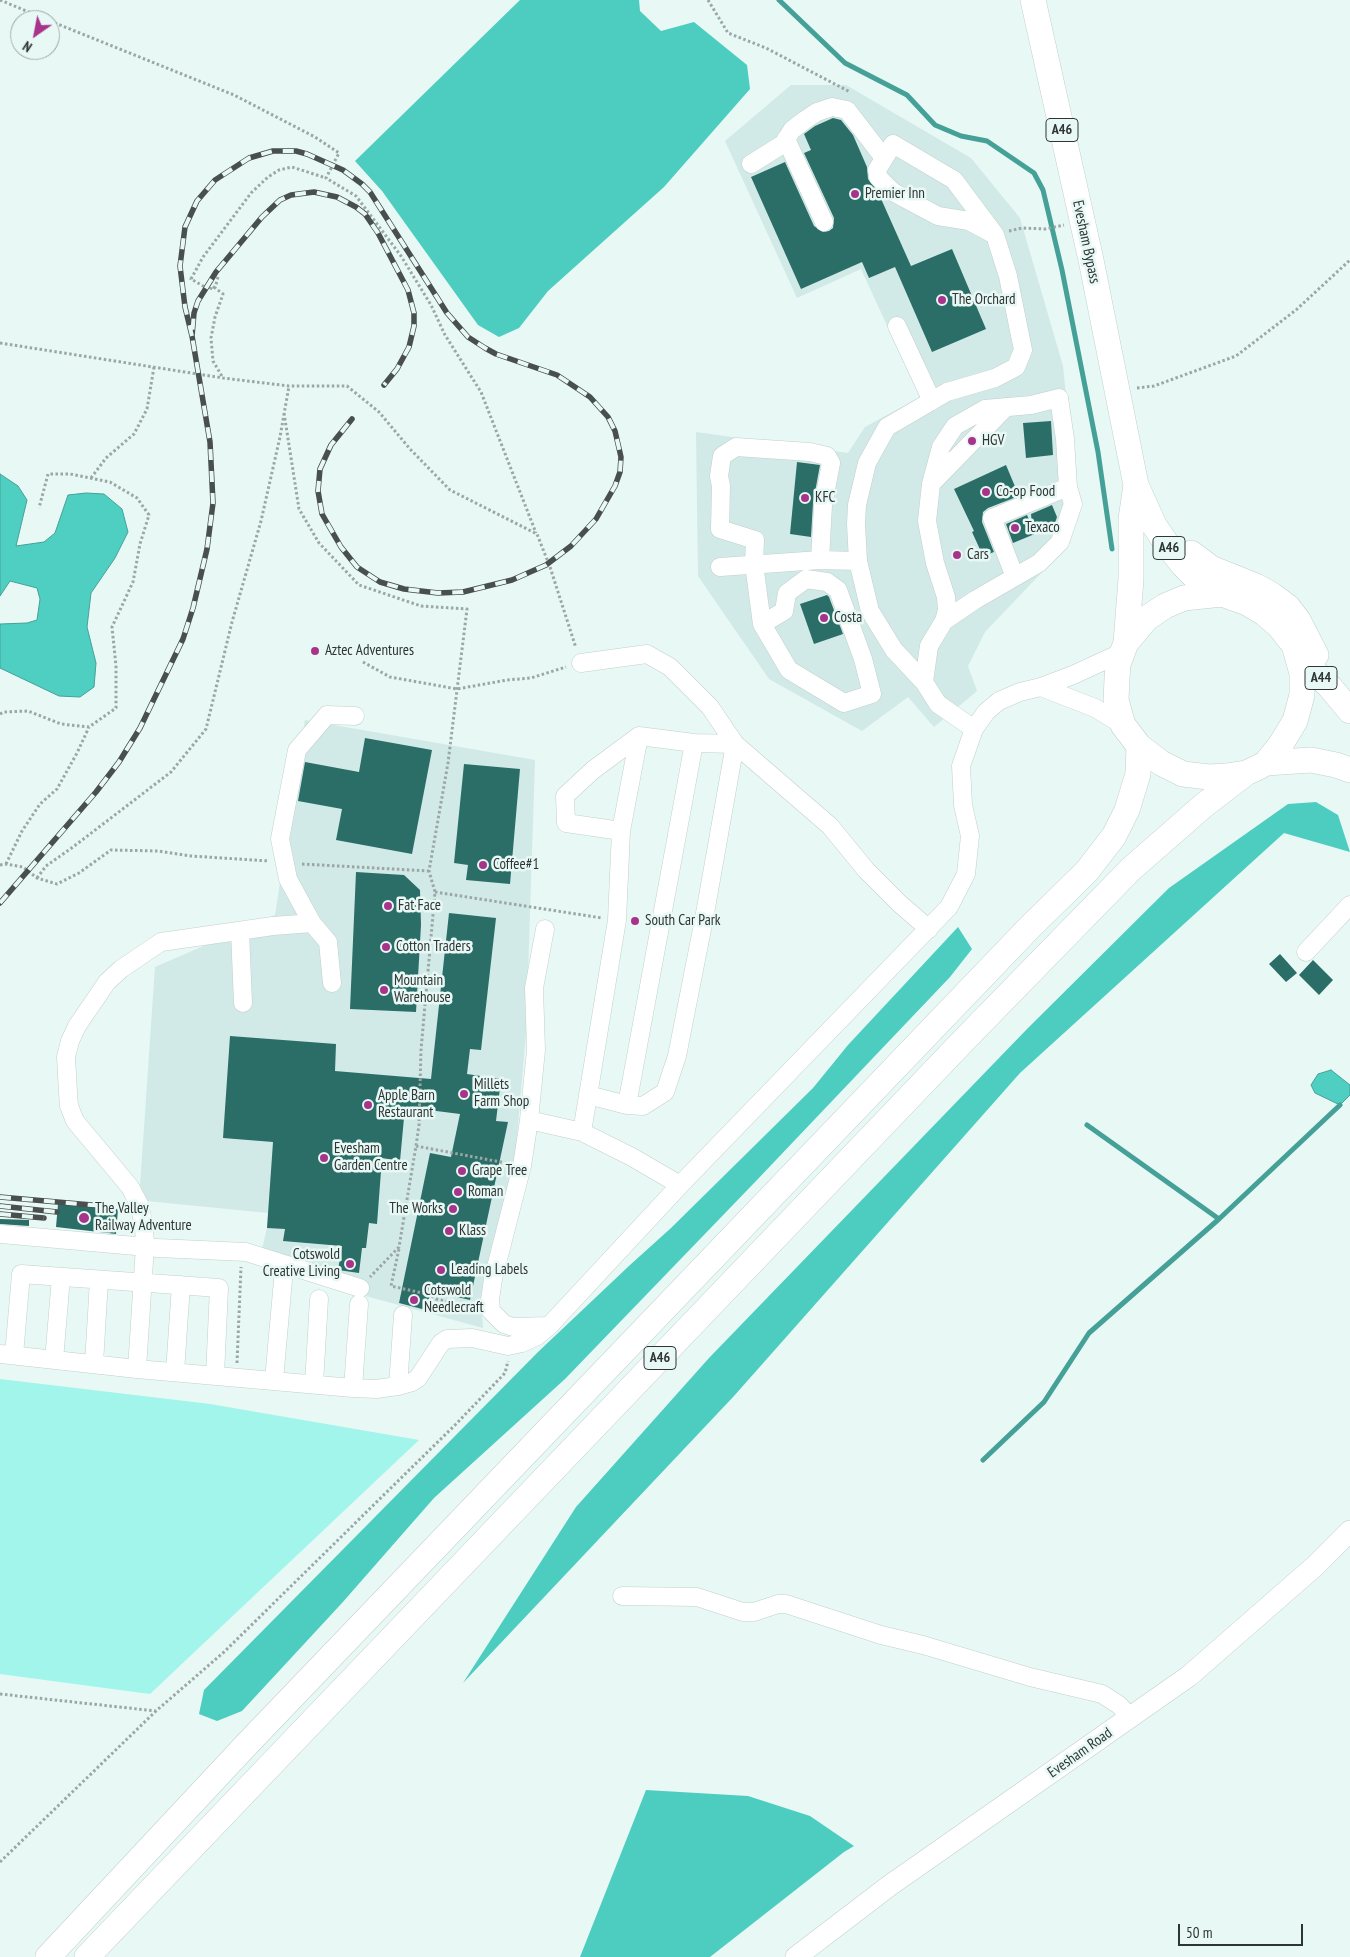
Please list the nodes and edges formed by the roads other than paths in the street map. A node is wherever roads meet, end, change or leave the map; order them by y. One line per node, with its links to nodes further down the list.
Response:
1 (1033, 0): 9 (highway, Evesham Bypass / A46)
2 (786, 139): 3 (street); 4 (street); 5 (street)
3 (884, 158): 6 (street); 6 (street)
4 (750, 164)
5 (824, 222)
6 (995, 235): 8 (street)
7 (897, 326): 8 (street)
8 (932, 401): 13 (street)
9 (1128, 439): 10 (highway, Evesham Bypass / A46); 25 (highway)
10 (1136, 485): 17 (highway, Evesham Bypass / A46); 21 (highway, Evesham Bypass / A46)
11 (1068, 486): 16 (street); 16 (street); 18 (street)
12 (820, 560): 13 (street); 14 (street); 14 (street)
13 (858, 561): 23 (street)
14 (754, 564): 15 (street); 19 (street)
15 (720, 567)
16 (1015, 577): 18 (street)
17 (1222, 594): 20 (highway); 21 (highway)
18 (944, 621): 23 (street)
19 (762, 624): 19 (street)
20 (1294, 645): 25 (highway, A44); 34 (highway)
21 (1125, 648): 24 (street); 28 (highway, Evesham Bypass)
22 (581, 663): 32 (street)
23 (924, 682): 29 (street)
24 (1041, 687): 28 (street); 29 (street)
25 (1330, 687): 26 (highway, A44)
26 (1350, 712)
27 (355, 716): 38 (street)
28 (1123, 725): 33 (highway)
29 (974, 729): 40 (street)
30 (639, 736): 31 (street); 36 (street); 36 (street)
31 (694, 743): 32 (street); 46 (street)
32 (735, 744): 40 (street); 46 (street)
33 (1139, 746): 34 (highway); 73 (highway, A46)
34 (1256, 768): 35 (highway); 74 (highway, A46)
35 (1350, 770)
36 (621, 831): 45 (street)
37 (1350, 905): 42 (street)
38 (312, 923): 41 (street); 43 (street)
39 (545, 929): 47 (street)
40 (929, 929): 49 (street)
41 (240, 931): 44 (street); 51 (street)
42 (1306, 952)
43 (332, 984)
44 (243, 1003)
45 (588, 1094): 46 (street); 48 (street)
46 (627, 1105)
47 (529, 1120): 48 (street); 59 (street)
48 (582, 1132): 49 (street)
49 (680, 1185): 59 (street)
50 (0, 1234): 51 (street)
51 (145, 1246): 55 (street); 69 (street)
52 (61, 1277): 53 (street); 60 (street); 61 (street)
53 (99, 1280): 55 (street); 62 (street)
54 (283, 1280): 66 (street)
55 (142, 1283): 56 (street); 63 (street)
56 (182, 1285): 64 (street); 65 (street)
57 (319, 1299): 67 (street)
58 (403, 1315): 68 (street)
59 (549, 1326): 68 (street)
60 (7, 1355): 61 (street)
61 (54, 1360): 62 (street)
62 (94, 1364): 63 (street)
63 (137, 1369): 64 (street)
64 (175, 1372): 65 (street)
65 (215, 1375): 66 (street)
66 (274, 1380): 67 (street)
67 (314, 1384): 69 (street)
68 (398, 1386): 69 (street)
69 (353, 1388)
70 (1350, 1531): 72 (main road, Evesham Road)
71 (622, 1596): 72 (street)
72 (1131, 1718): 75 (main road, Evesham Road)
73 (48, 1957)
74 (87, 1957)
75 (796, 1957)

